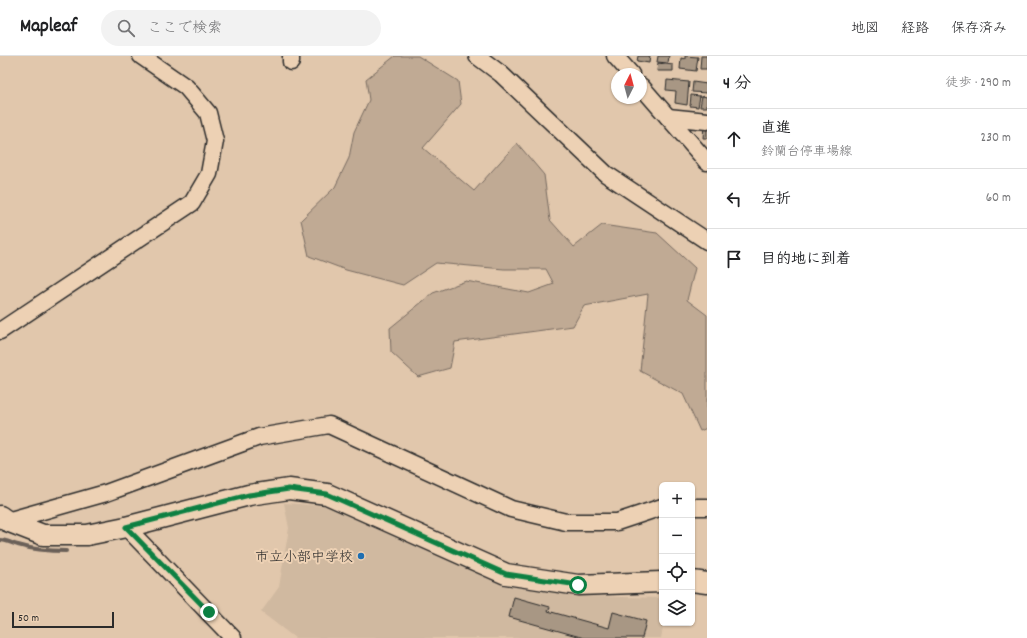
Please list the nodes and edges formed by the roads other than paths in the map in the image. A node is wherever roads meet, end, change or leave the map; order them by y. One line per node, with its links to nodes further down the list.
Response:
1 (141, 56): 10 (street)
2 (477, 56): 9 (street)
3 (615, 56): 4 (street)
4 (625, 68)
5 (647, 93): 6 (street)
6 (668, 117): 7 (street); 8 (street)
7 (707, 121)
8 (707, 162)
9 (707, 241)
10 (0, 331)
11 (695, 507): 12 (street)
12 (707, 507)
13 (659, 508): 14 (street)
14 (3, 519): 15 (main road)
15 (126, 527): 17 (main road); 19 (street)
16 (695, 581): 18 (main road)
17 (659, 582)
18 (707, 583)
19 (233, 638)

